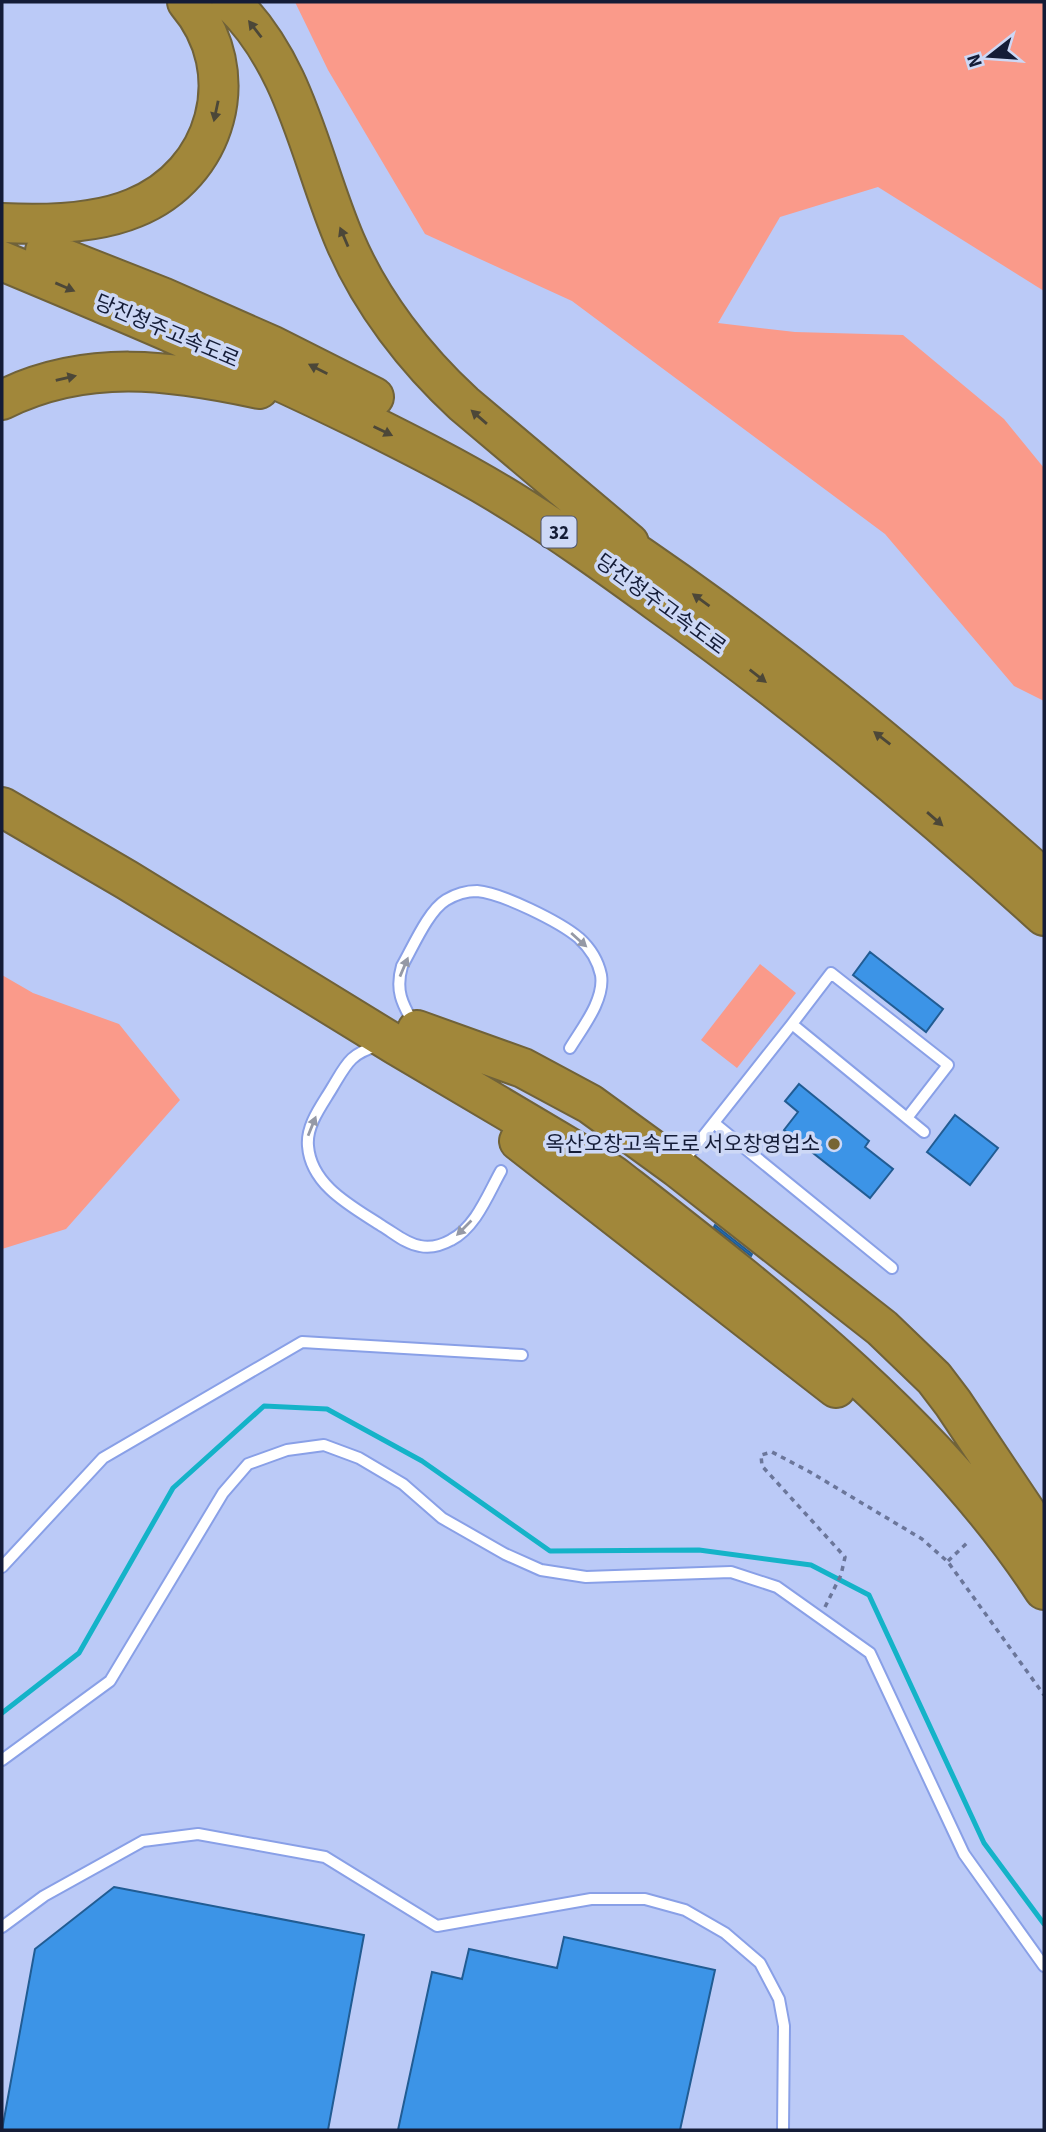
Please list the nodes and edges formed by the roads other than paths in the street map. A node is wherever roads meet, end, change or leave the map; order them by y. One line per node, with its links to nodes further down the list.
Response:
1 (187, 2): 3 (highway, one-way to 3)
2 (231, 2): 8 (highway, one-way to 2)
3 (2, 223)
4 (2, 235): 8 (highway, 당진청주고속도로 / 32, one-way to 4)
5 (2, 261): 7 (highway, 당진청주고속도로 / 32, one-way to 7)
6 (2, 400): 7 (highway, one-way to 7)
7 (338, 409): 12 (highway, 당진청주고속도로 / 32, one-way to 12)
8 (663, 571): 11 (highway, 당진청주고속도로 / 32, one-way to 8)
9 (2, 778): 14 (highway)
10 (2, 807): 14 (highway)
11 (1044, 879)
12 (1044, 916)
13 (792, 1024): 16 (lane); 16 (lane); 17 (lane)
14 (407, 1037): 15 (lane, one-way to 15); 19 (highway); 20 (lane, one-way to 14); 23 (highway); 25 (highway)
15 (570, 1048)
16 (907, 1118): 18 (lane)
17 (714, 1123): 19 (lane); 21 (lane)
18 (924, 1132)
19 (678, 1168): 23 (highway)
20 (500, 1171)
21 (892, 1268)
22 (522, 1355): 24 (lane)
23 (1044, 1542)
24 (2, 1567)
25 (1044, 1592)
26 (2, 1760): 28 (lane)
27 (2, 1927): 29 (lane)
28 (1044, 1966)
29 (783, 2130)

